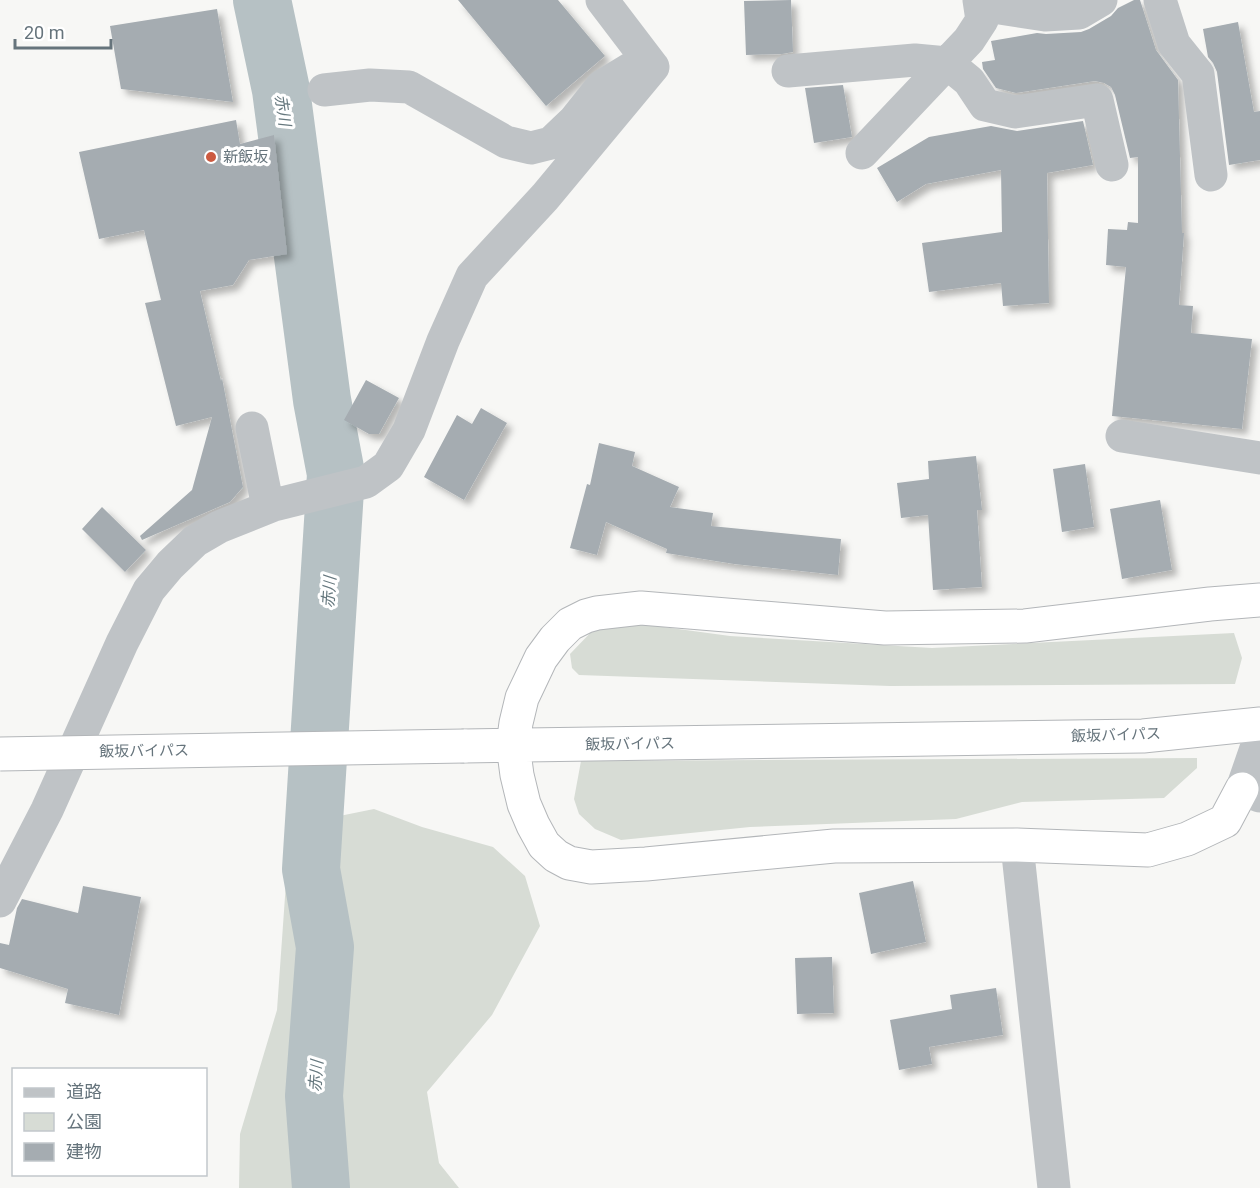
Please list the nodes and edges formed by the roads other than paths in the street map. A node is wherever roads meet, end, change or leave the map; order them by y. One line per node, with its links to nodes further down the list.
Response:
1 (1101, 0): 3 (street)
2 (1160, 0): 11 (street)
3 (979, 2): 5 (street)
4 (619, 7): 6 (street)
5 (947, 63): 7 (street); 9 (street); 10 (street)
6 (653, 67): 8 (street); 15 (street)
7 (788, 71)
8 (324, 90)
9 (862, 153)
10 (1112, 165)
11 (1211, 175)
12 (252, 428): 15 (street)
13 (1122, 436): 14 (street)
14 (1260, 458)
15 (268, 507): 23 (street)
16 (1260, 600): 19 (highway)
17 (1260, 724): 19 (highway, 飯坂バイパス)
18 (1260, 737): 21 (street)
19 (513, 745): 20 (highway, 飯坂バイパス, bridge); 22 (highway)
20 (0, 754)
21 (1251, 793): 22 (highway)
22 (1017, 845): 24 (street)
23 (0, 901)
24 (1054, 1188)

